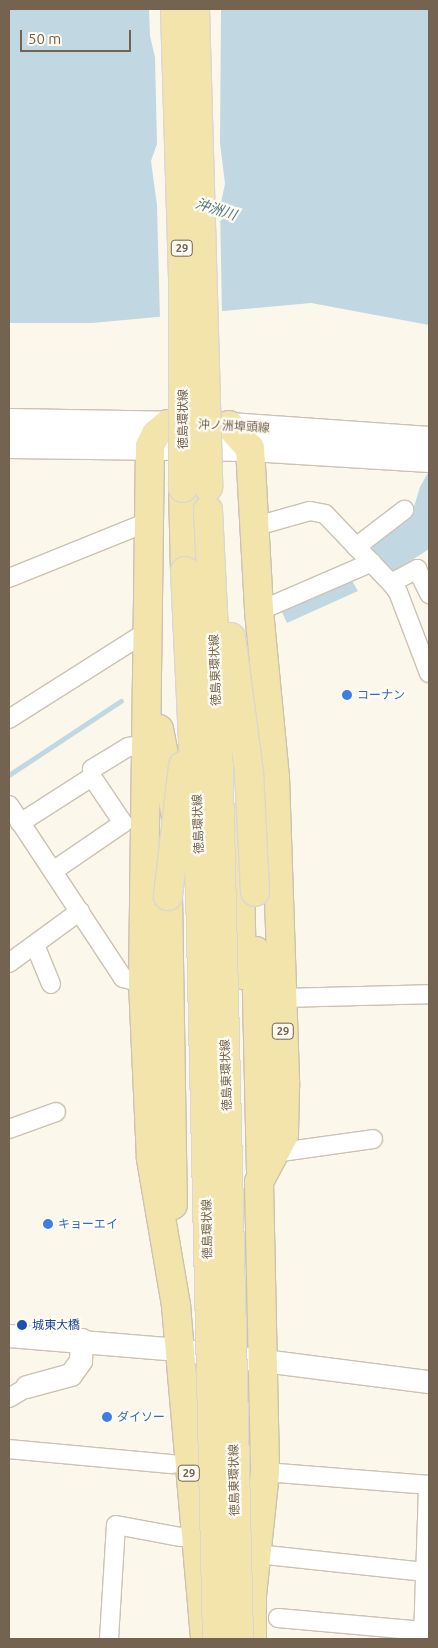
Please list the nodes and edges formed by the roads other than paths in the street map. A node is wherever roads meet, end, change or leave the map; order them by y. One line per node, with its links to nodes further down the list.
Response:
1 (175, 9): 16 (main road, 徳島環状線 / 29, bridge)
2 (195, 9): 10 (main road, 徳島環状線 / 29, bridge)
3 (9, 421): 4 (main road, 沖ノ洲埠頭線)
4 (168, 424): 5 (main road, 沖ノ洲埠頭線); 7 (main road, 徳島環状線)
5 (229, 425): 8 (main road); 9 (main road, 沖ノ洲埠頭線)
6 (9, 445): 7 (main road, 沖ノ洲埠頭線)
7 (150, 446): 8 (main road, 沖ノ洲埠頭線); 12 (main road, 29)
8 (250, 448): 9 (main road, 沖ノ洲埠頭線); 13 (main road, 29)
9 (429, 452)
10 (208, 499): 39 (main road, 29, bridge); 47 (main road, 徳島東環状線 / 29, bridge)
11 (404, 510): 14 (street)
12 (150, 521): 17 (street); 21 (main road, 29)
13 (253, 527): 14 (street); 20 (main road, 29)
14 (356, 547): 15 (street)
15 (372, 562): 18 (street); 20 (street)
16 (185, 571): 40 (main road, 29, bridge); 54 (main road, 徳島環状線 / 29, bridge)
17 (9, 578)
18 (392, 582): 19 (street); 22 (street)
19 (429, 594)
20 (260, 615): 35 (main road, 29); 47 (main road, bridge)
21 (149, 630): 23 (street); 24 (main road, 29); 54 (main road, bridge)
22 (429, 673)
23 (9, 719)
24 (147, 744): 25 (street); 32 (main road, 29)
25 (92, 777): 27 (street); 28 (street)
26 (9, 805): 27 (street)
27 (20, 823): 28 (street)
28 (53, 871): 29 (street)
29 (80, 911): 30 (street); 32 (street)
30 (35, 945): 31 (street); 33 (street)
31 (9, 963)
32 (143, 983): 40 (main road, 29)
33 (50, 984)
34 (429, 994): 35 (street)
35 (282, 998): 39 (main road, 29)
36 (56, 1112): 37 (street)
37 (9, 1129)
38 (373, 1138): 39 (street)
39 (268, 1163): 44 (main road, 29)
40 (176, 1306): 43 (main road, 29)
41 (9, 1336): 42 (street)
42 (82, 1340): 43 (street); 46 (street)
43 (178, 1350): 44 (street); 52 (main road, 29)
44 (264, 1361): 45 (street); 50 (main road, 29)
45 (429, 1382)
46 (18, 1392)
47 (234, 1446): 61 (main road, 徳島東環状線 / 29, bridge)
48 (9, 1449): 49 (street)
49 (172, 1464)
50 (265, 1472): 51 (street); 53 (main road, 29)
51 (429, 1485): 55 (street)
52 (194, 1535): 58 (street); 59 (main road, 29)
53 (257, 1554): 55 (street); 62 (main road, 29)
54 (214, 1572): 60 (main road, 徳島環状線 / 29, bridge)
55 (425, 1572): 57 (street)
56 (278, 1618): 57 (street)
57 (425, 1629)
58 (110, 1639)
59 (205, 1639)
60 (217, 1639)
61 (239, 1639)
62 (252, 1639)

